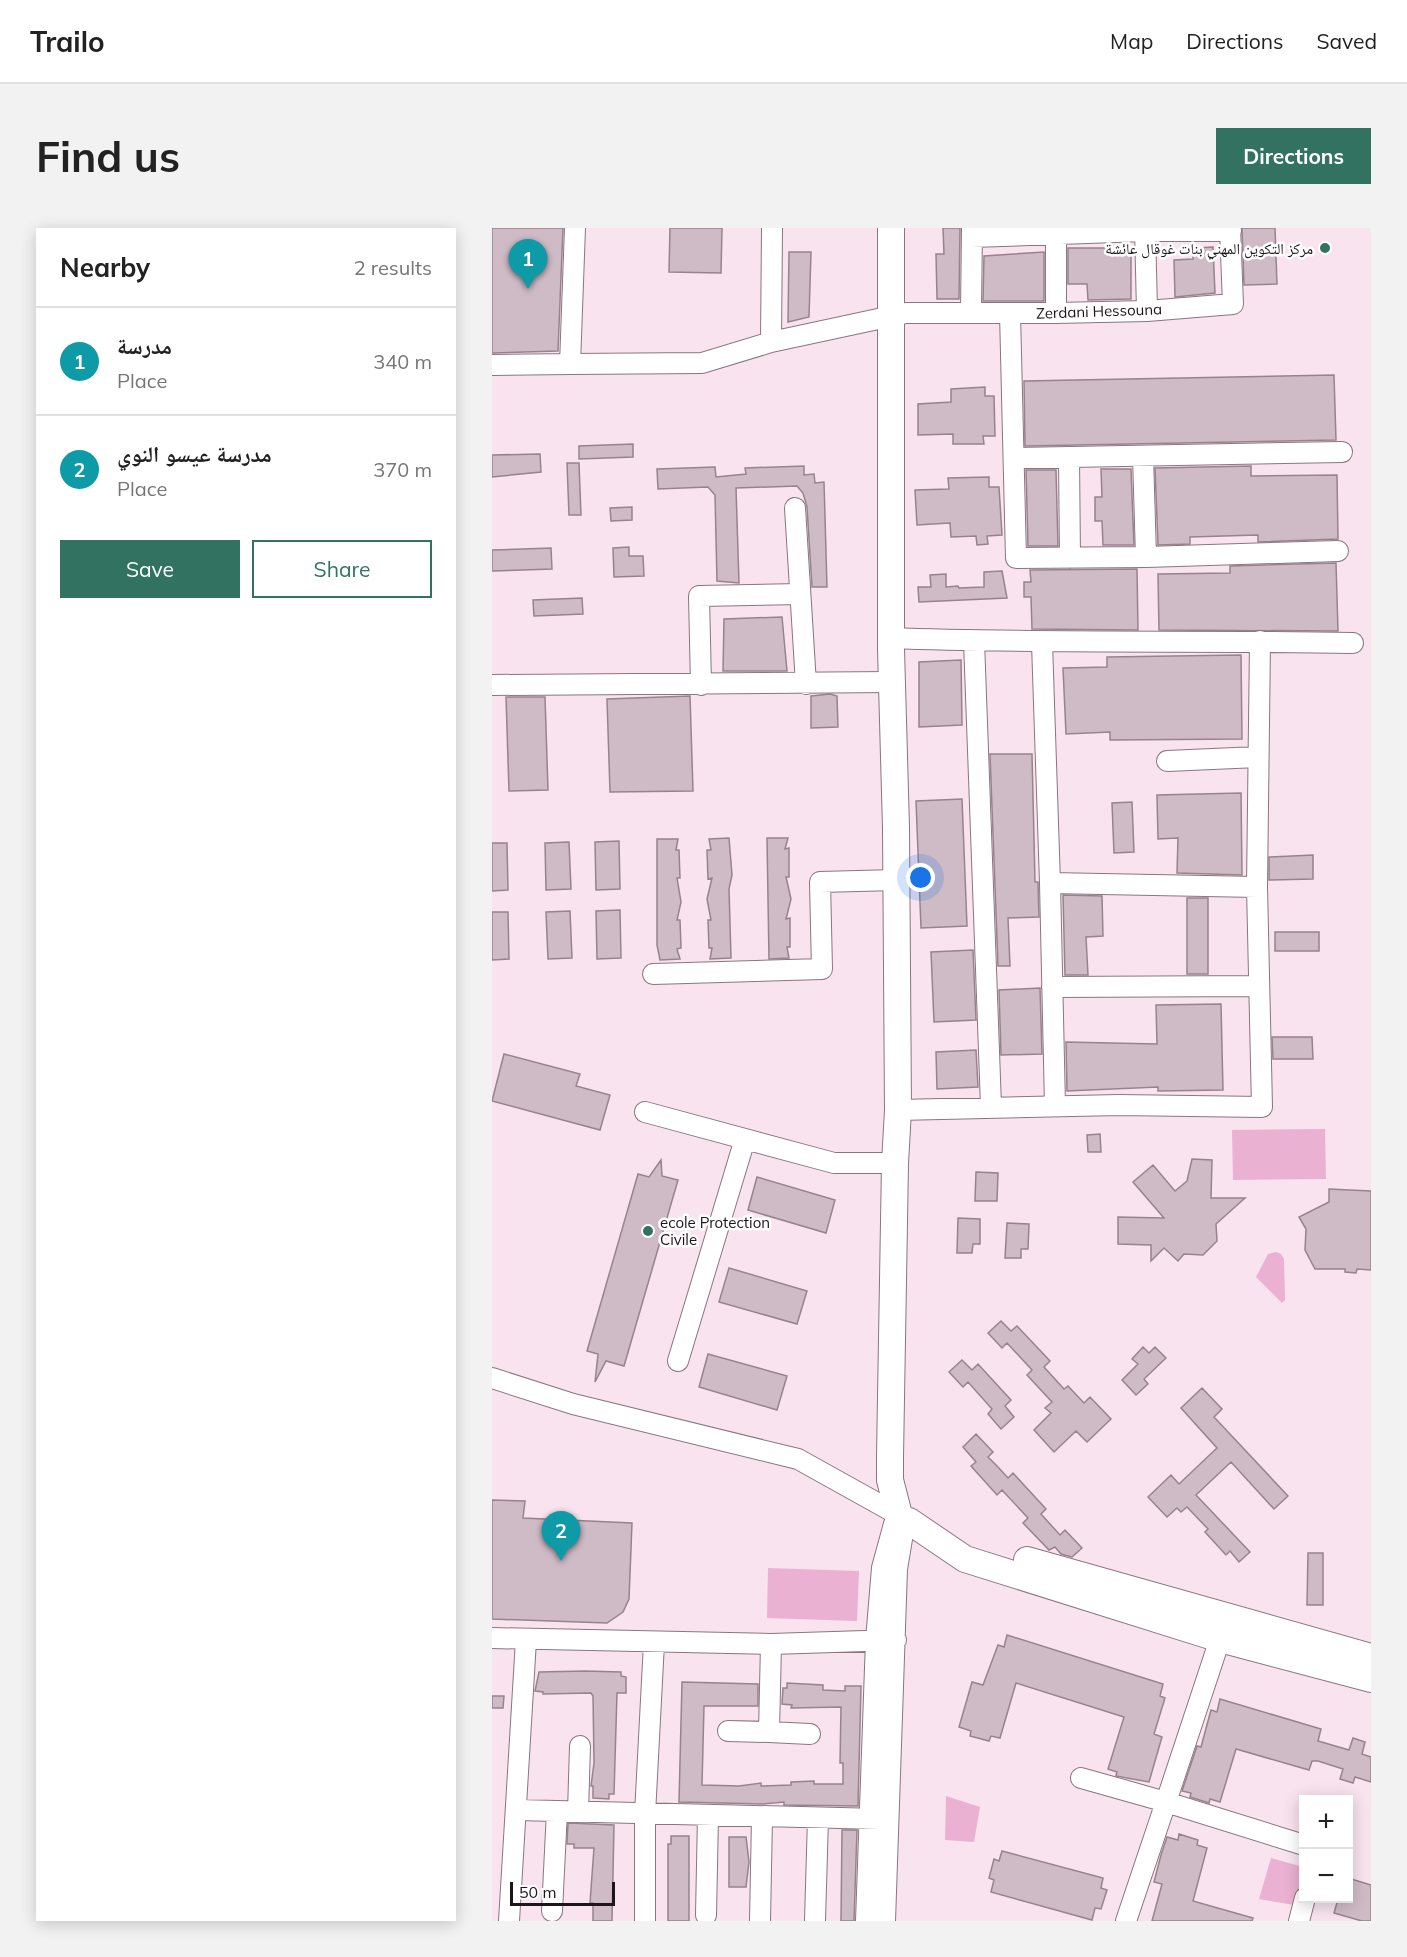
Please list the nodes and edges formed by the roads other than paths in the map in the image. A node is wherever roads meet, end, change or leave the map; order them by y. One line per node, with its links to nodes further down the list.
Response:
1 (575, 228): 14 (street)
2 (772, 228): 13 (street)
3 (891, 228): 12 (main road)
4 (1145, 229): 5 (street); 6 (street); 8 (street)
5 (1230, 229): 8 (street, Zerdani Hessouna)
6 (1056, 231): 7 (street); 11 (street)
7 (972, 232): 9 (street)
8 (1147, 310): 11 (street, Zerdani Hessouna)
9 (971, 312): 10 (street, Zerdani Hessouna); 12 (street, Zerdani Hessouna)
10 (1010, 313): 11 (street, Zerdani Hessouna); 19 (street)
11 (1056, 313)
12 (889, 315): 13 (street, Zerdani Hessouna); 25 (main road)
13 (771, 342): 14 (street, Zerdani Hessouna)
14 (570, 364): 15 (street, Zerdani Hessouna)
15 (492, 365)
16 (1342, 452): 17 (street)
17 (1143, 456): 18 (street); 22 (street)
18 (1070, 457): 19 (street); 23 (street)
19 (1014, 458): 23 (street)
20 (795, 508): 24 (street)
21 (1338, 551): 22 (street)
22 (1146, 557): 23 (street)
23 (1070, 558)
24 (800, 594): 31 (street); 32 (street)
25 (891, 639): 26 (street); 30 (main road)
26 (974, 641): 28 (street); 42 (street)
27 (1260, 641): 28 (street); 29 (street); 34 (street)
28 (1042, 643): 37 (street)
29 (1353, 643)
30 (892, 682): 32 (street); 36 (main road)
31 (701, 684): 32 (street); 33 (street)
32 (806, 684)
33 (492, 685)
34 (1258, 757): 35 (street); 38 (street)
35 (1167, 761)
36 (896, 880): 39 (street); 44 (main road)
37 (1050, 883): 38 (street); 41 (street)
38 (1257, 887): 40 (street)
39 (653, 974)
40 (1258, 986): 41 (street); 43 (street)
41 (1052, 987): 43 (street)
42 (991, 1106): 43 (street); 44 (street)
43 (1054, 1106)
44 (898, 1110): 47 (main road)
45 (645, 1113): 46 (street)
46 (745, 1139): 47 (street); 48 (street)
47 (895, 1163): 50 (main road)
48 (678, 1361)
49 (492, 1378): 50 (street)
50 (900, 1519): 51 (main road); 55 (street); 56 (street)
51 (934, 1538): 53 (main road); 59 (main road)
52 (492, 1638): 54 (street)
53 (1220, 1639): 60 (main road); 66 (street)
54 (526, 1640): 57 (street); 67 (street)
55 (876, 1640): 56 (street); 58 (street); 74 (street)
56 (896, 1640): 75 (street)
57 (654, 1643): 58 (street); 70 (street)
58 (771, 1644): 62 (street)
59 (1371, 1657)
60 (1371, 1679)
61 (728, 1731): 62 (street)
62 (769, 1732): 63 (street)
63 (810, 1734)
64 (580, 1746): 69 (street)
65 (1082, 1778): 66 (street)
66 (1166, 1802): 76 (street); 86 (street)
67 (518, 1810): 68 (street); 81 (street)
68 (557, 1811): 69 (street); 78 (street)
69 (578, 1812): 70 (street)
70 (645, 1814): 71 (street); 82 (street)
71 (708, 1816): 72 (street); 79 (street)
72 (762, 1817): 73 (street); 83 (street)
73 (818, 1818): 74 (street); 80 (street)
74 (868, 1819): 75 (street); 84 (street)
75 (888, 1819): 85 (street)
76 (1299, 1843)
77 (1304, 1903): 87 (street)
78 (552, 1911)
79 (706, 1916)
80 (815, 1920)
81 (509, 1921)
82 (645, 1921)
83 (760, 1921)
84 (866, 1921)
85 (885, 1921)
86 (1126, 1921)
87 (1299, 1921)

